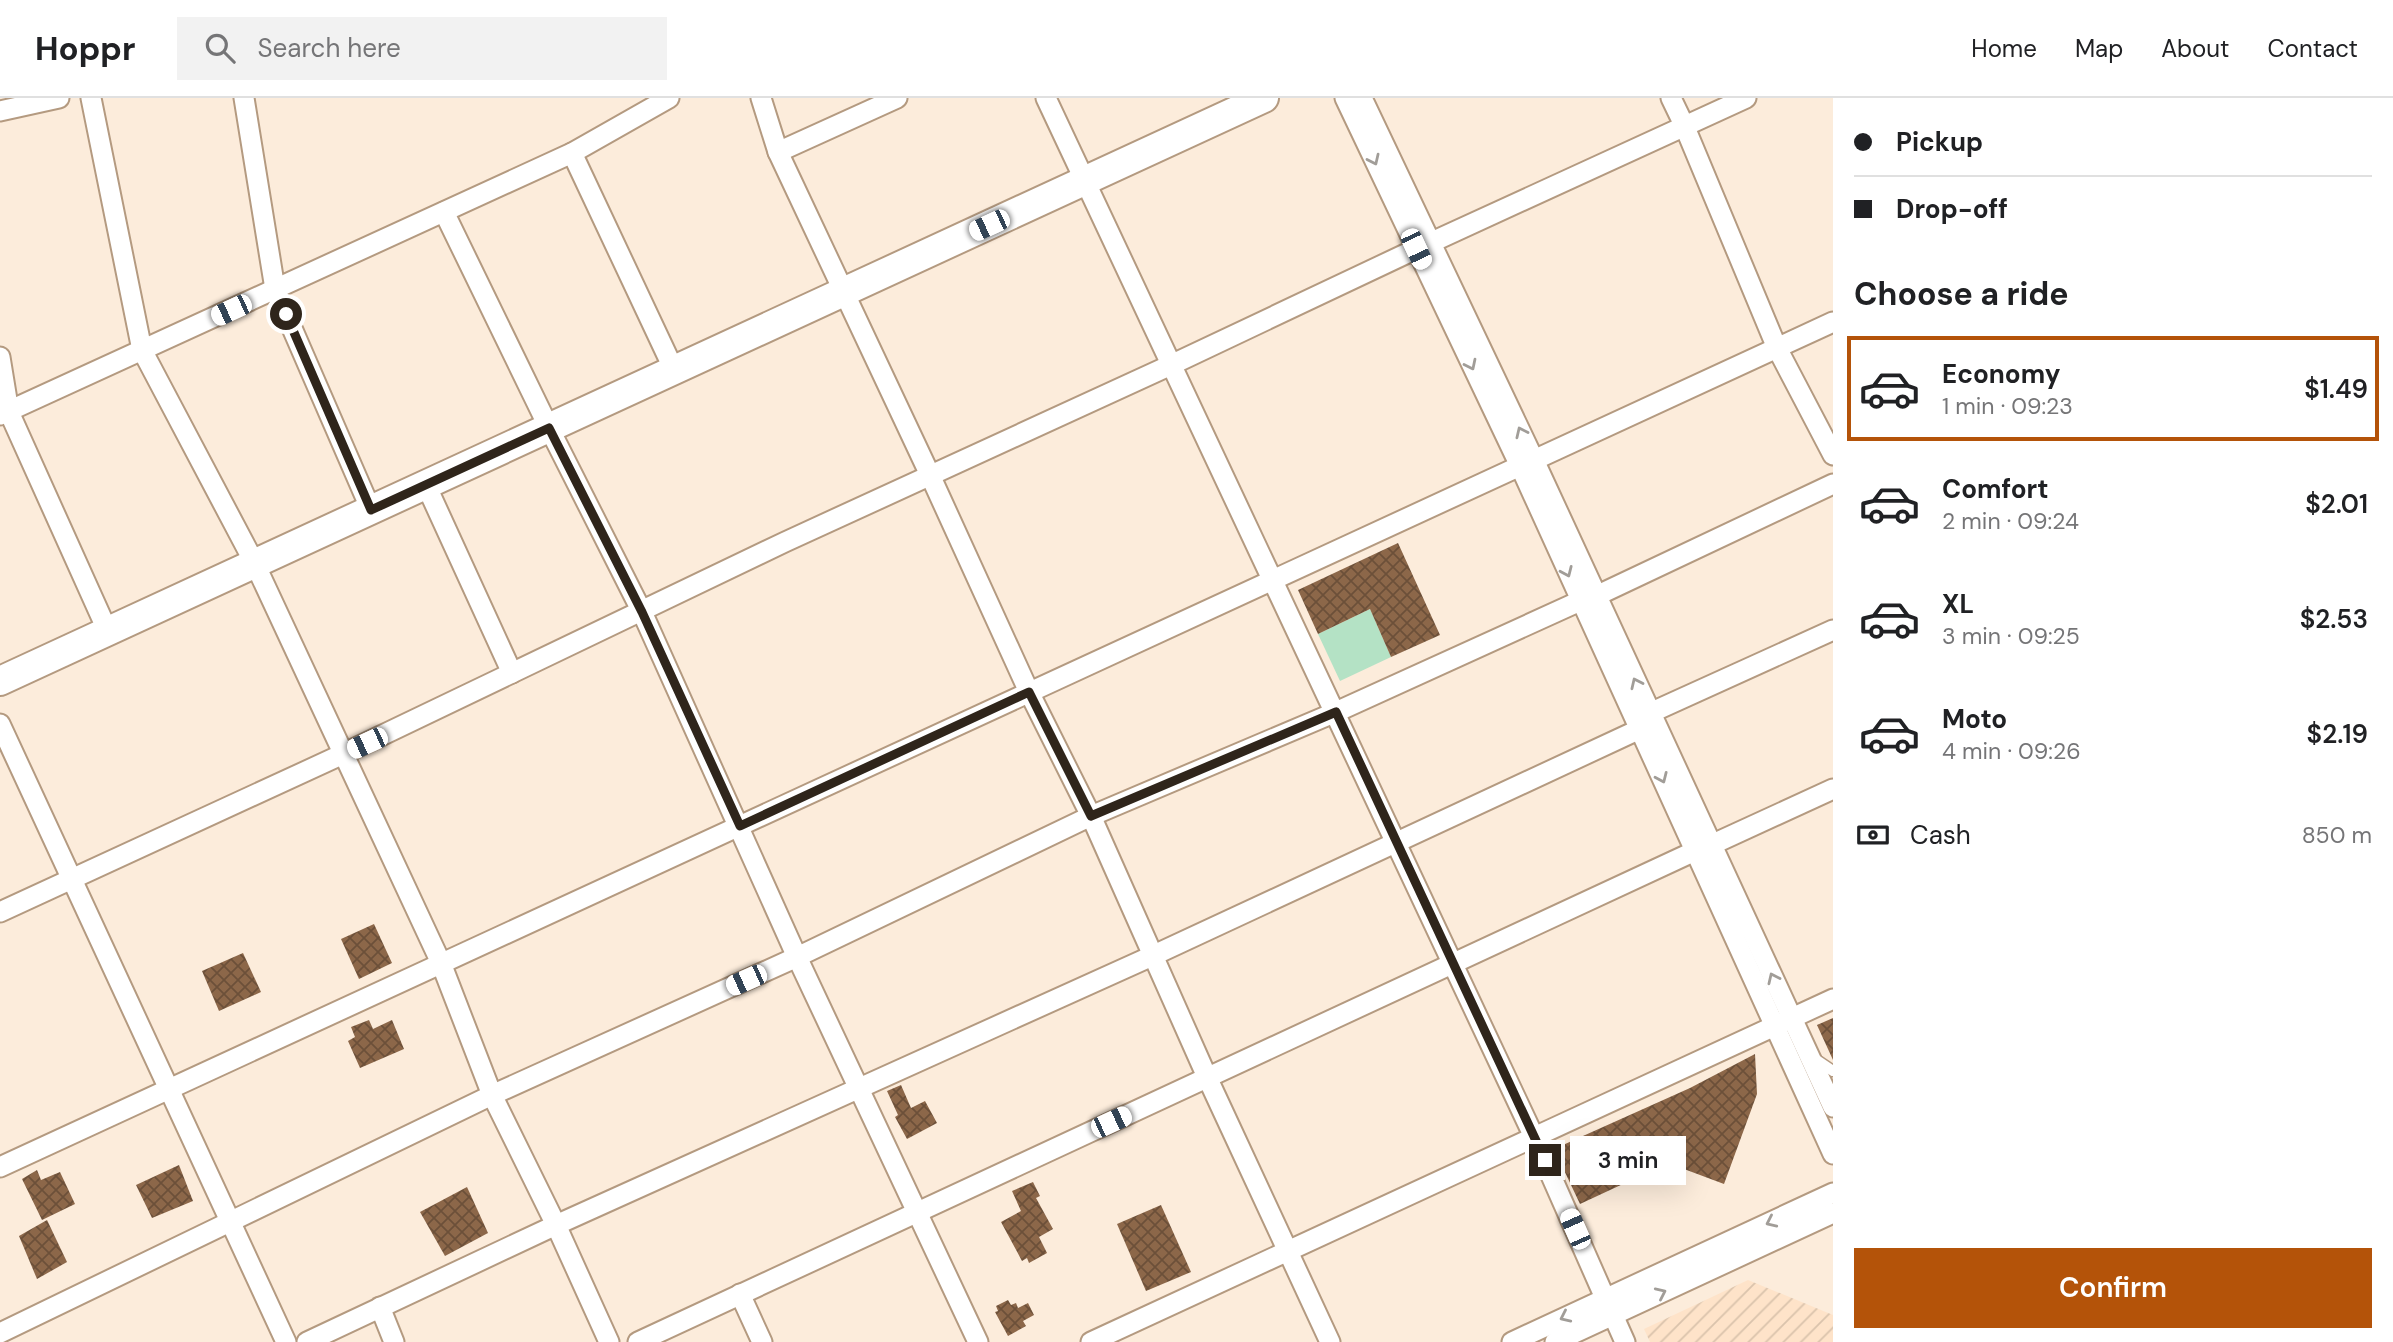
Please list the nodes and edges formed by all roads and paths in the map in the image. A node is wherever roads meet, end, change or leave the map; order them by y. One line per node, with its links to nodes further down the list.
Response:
1 (59, 98): 13 (street)
2 (91, 98): 24 (street)
3 (244, 98): 20 (street)
4 (668, 98): 16 (street)
5 (761, 98): 15 (street)
6 (897, 98): 15 (street)
7 (1046, 98): 17 (street)
8 (1264, 98): 17 (street)
9 (1345, 98): 19 (street, one-way to 19)
10 (1362, 98): 19 (street)
11 (1671, 98): 14 (street)
12 (1746, 98): 14 (street)
13 (0, 111)
14 (1684, 125): 19 (street); 23 (street)
15 (778, 152): 21 (street)
16 (572, 153): 18 (street); 27 (street)
17 (1087, 180): 21 (street); 26 (street)
18 (444, 212): 20 (street); 29 (street)
19 (1424, 246): 26 (street); 31 (street)
20 (275, 289): 24 (street); 35 (street)
21 (844, 292): 27 (street); 32 (street)
22 (1833, 322): 23 (street)
23 (1777, 348): 30 (street); 31 (street)
24 (142, 350): 28 (street); 36 (street)
25 (0, 361): 28 (street)
26 (1173, 364): 32 (street); 37 (street)
27 (674, 370): 29 (street)
28 (4, 413): 41 (street)
29 (549, 428): 34 (street); 39 (street)
30 (1833, 455)
31 (1527, 463): 37 (street); 38 (street)
32 (930, 475): 39 (street); 44 (street)
33 (1833, 484): 38 (street)
34 (426, 485): 35 (street); 42 (street)
35 (371, 510): 36 (street)
36 (255, 564): 41 (street); 48 (street)
37 (1274, 580): 44 (street); 45 (street)
38 (1588, 598): 45 (street); 46 (street)
39 (642, 612): 42 (street); 51 (street)
40 (1833, 630): 46 (street)
41 (108, 632): 43 (street)
42 (512, 673): 48 (street)
43 (0, 681)
44 (1029, 692): 50 (street); 51 (street)
45 (1336, 712): 50 (street); 52 (street)
46 (1645, 721): 52 (street); 53 (street)
47 (0, 724): 54 (street)
48 (342, 754): 54 (street); 58 (street)
49 (1833, 789): 53 (street)
50 (1091, 816): 56 (street); 57 (street)
51 (740, 826): 57 (street); 58 (street)
52 (1396, 841): 56 (street); 59 (street)
53 (1703, 848): 59 (street); 61 (street)
54 (72, 879): 55 (street); 66 (street)
55 (0, 912)
56 (1152, 956): 64 (street); 65 (street)
57 (797, 957): 65 (street); 67 (street)
58 (441, 963): 66 (street); 67 (street)
59 (1453, 964): 64 (street); 69 (street)
60 (1833, 999): 61 (street)
61 (1783, 1022): 62 (street); 69 (street); 70 (street)
62 (1808, 1054): 63 (lane); 68 (street)
63 (1833, 1071)
64 (1207, 1077): 73 (street); 77 (street)
65 (860, 1088): 73 (street); 76 (street)
66 (169, 1089): 71 (street); 75 (street)
67 (492, 1095): 75 (street); 76 (street)
68 (1833, 1107)
69 (1534, 1137): 77 (street); 80 (street)
70 (1833, 1154)
71 (0, 1167)
72 (1833, 1193): 80 (street, one-way to 80)
73 (917, 1211): 78 (street); 88 (street)
74 (1833, 1213): 80 (street, one-way to 74)
75 (230, 1223): 81 (street); 82 (street)
76 (556, 1225): 79 (street); 85 (street)
77 (1288, 1251): 89 (street); 90 (street)
78 (740, 1294): 86 (street); 87 (street)
79 (380, 1307): 83 (street); 84 (street)
80 (1609, 1307): 91 (street, one-way to 91); 92 (street); 93 (street)
81 (0, 1332)
82 (286, 1342)
83 (307, 1342)
84 (394, 1342)
85 (609, 1342)
86 (638, 1342)
87 (762, 1342)
88 (978, 1342)
89 (1091, 1342)
90 (1330, 1342)
91 (1512, 1342)
92 (1555, 1342)
93 (1625, 1342)

